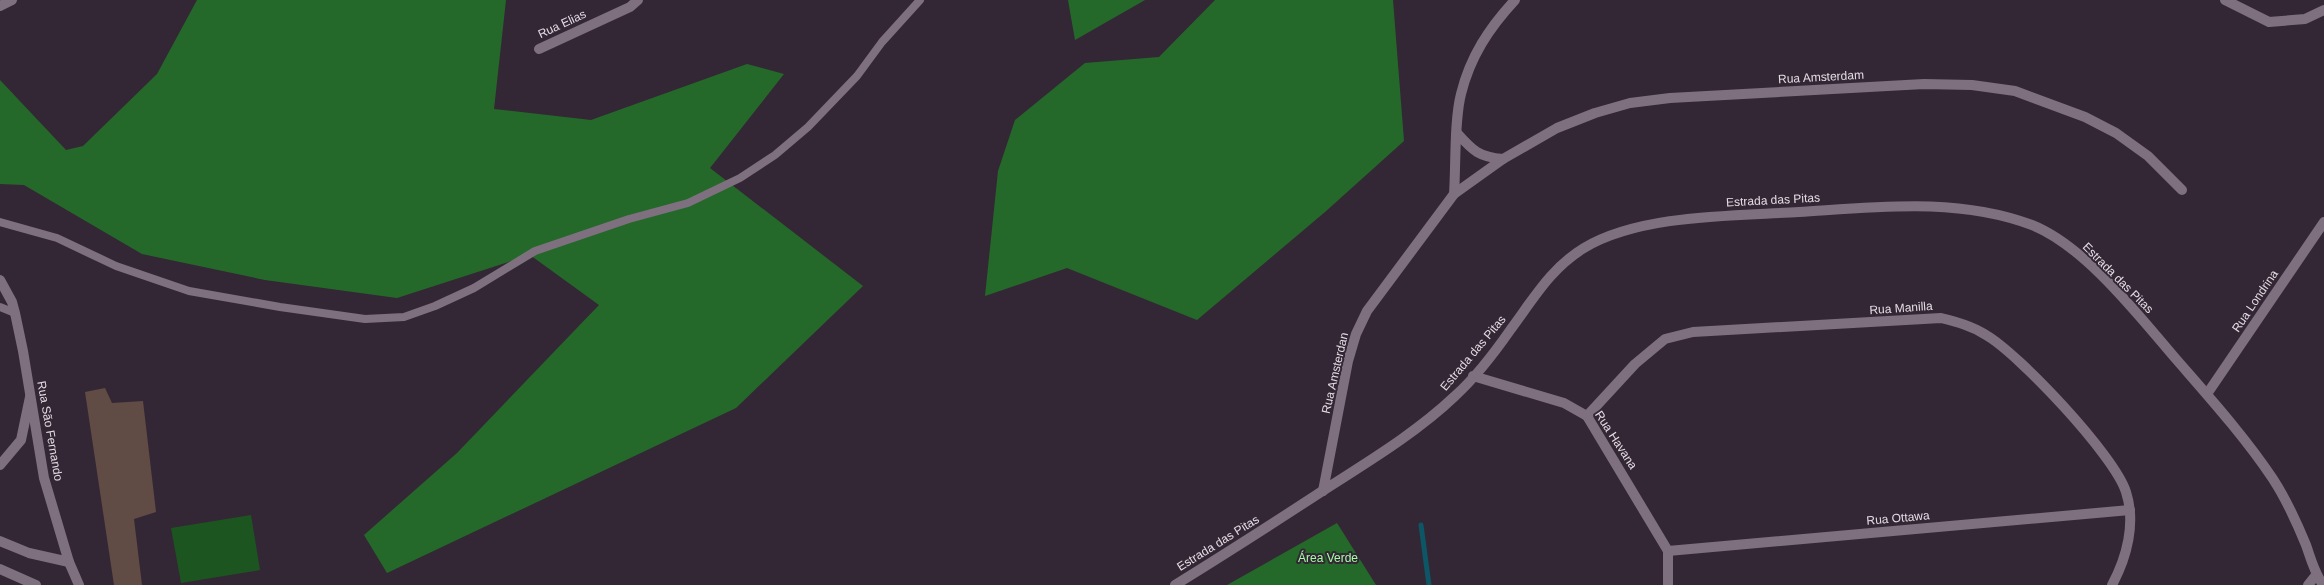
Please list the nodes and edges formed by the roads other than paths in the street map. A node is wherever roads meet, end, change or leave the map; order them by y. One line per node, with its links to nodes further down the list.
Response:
1 (12, 0): 6 (street)
2 (638, 0): 8 (street, Rua Elias)
3 (920, 0): 13 (lane)
4 (1514, 0): 9 (street)
5 (2225, 0): 7 (street)
6 (0, 6)
7 (2324, 10)
8 (539, 49)
9 (1457, 134): 10 (street); 12 (street)
10 (1503, 159): 11 (street, Rua Amsterdam); 12 (street, Rua Amsterdam)
11 (2182, 190)
12 (1454, 194): 23 (street, Rua Amsterdan)
13 (0, 222)
14 (2324, 222): 20 (street, Rua Londrina)
15 (0, 280): 17 (street, Rua São Fernando)
16 (0, 307): 17 (lane)
17 (15, 313): 19 (street, Rua São Fernando)
18 (1473, 376): 20 (street, Estrada das Pitas); 21 (street, Rua Havana); 23 (street, Estrada das Pitas)
19 (30, 393): 22 (street); 27 (street, Rua São Fernando)
20 (2207, 394): 29 (street, Estrada das Pitas)
21 (1587, 416): 24 (street, Rua Manilla); 26 (street, Rua Havana)
22 (0, 465)
23 (1323, 491): 32 (street, Estrada das Pitas)
24 (2130, 510): 26 (street, Rua Ottawa); 34 (street, Rua Manilla)
25 (0, 541): 27 (street)
26 (1668, 551): 33 (street)
27 (69, 562): 31 (street, Rua São Fernando)
28 (0, 569): 30 (street)
29 (2316, 575): 35 (street); 36 (street, Estrada das Pitas)
30 (36, 585)
31 (79, 585)
32 (1175, 585)
33 (1668, 585)
34 (2112, 585)
35 (2308, 585)
36 (2323, 585)

